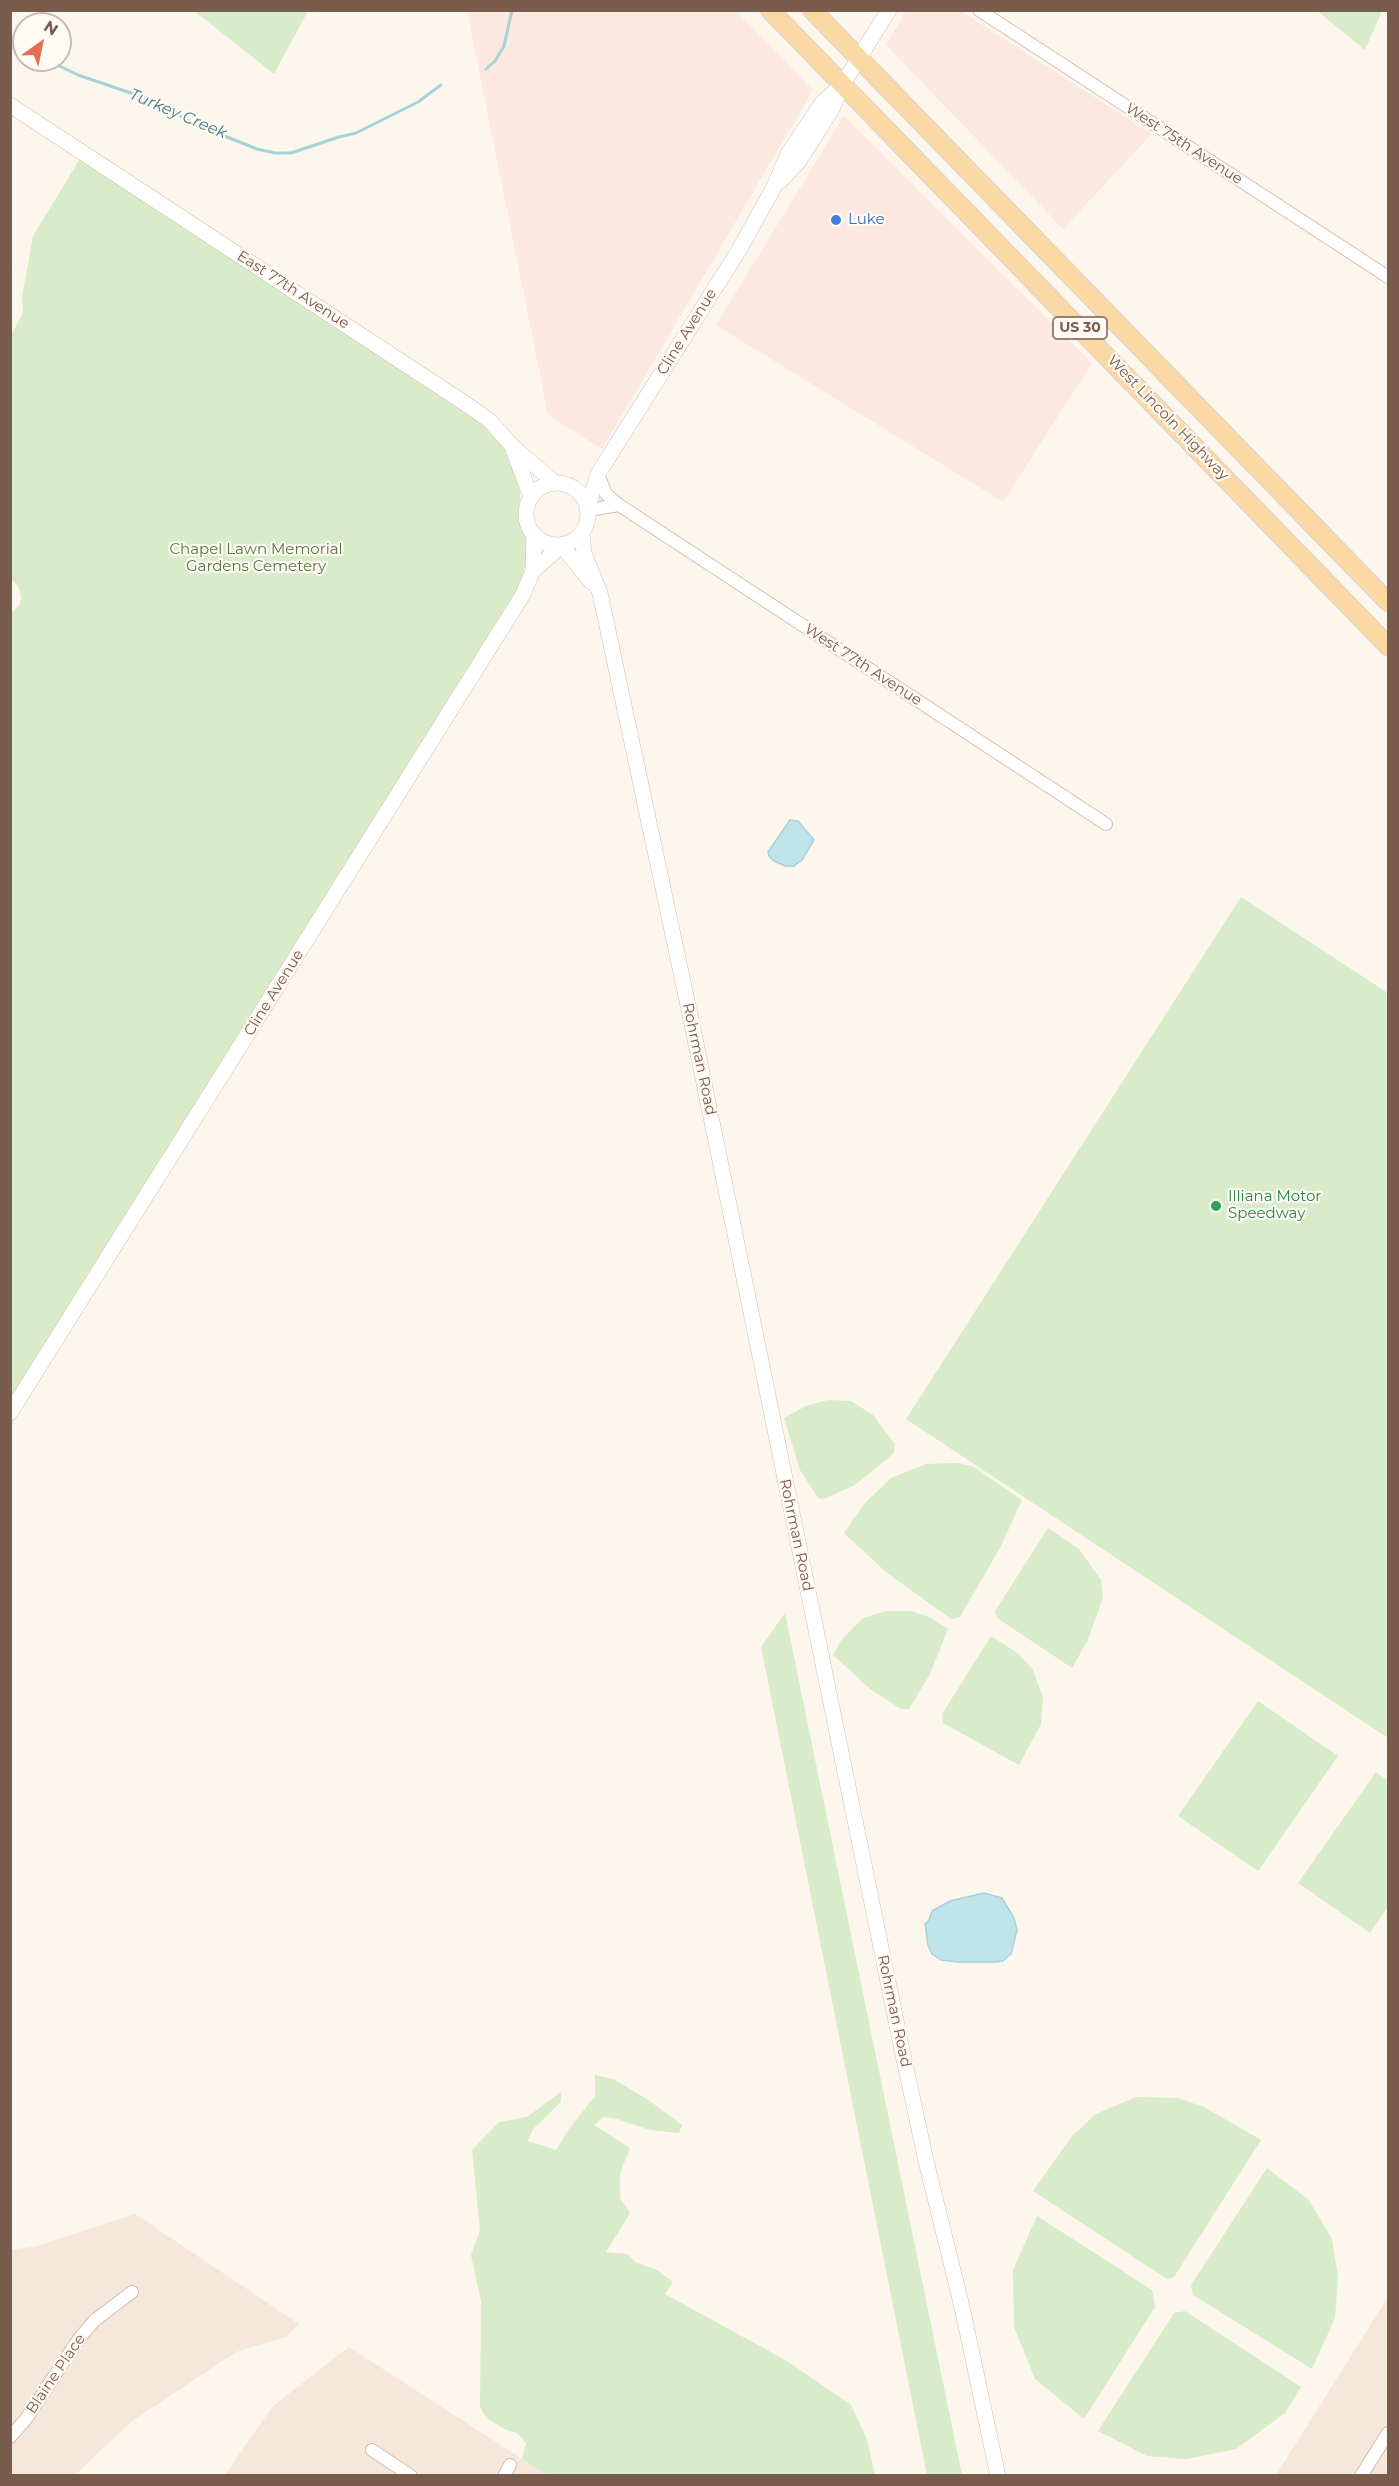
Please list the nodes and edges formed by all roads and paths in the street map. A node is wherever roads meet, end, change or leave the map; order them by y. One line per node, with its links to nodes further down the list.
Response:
1 (770, 10): 6 (main road, West Lincoln Highway / US 30)
2 (813, 10): 5 (main road, West Lincoln Highway / US 30)
3 (889, 10): 5 (street, Cline Avenue)
4 (979, 10): 8 (street, West 75th Avenue)
5 (859, 58): 6 (street, Cline Avenue); 20 (main road, West Lincoln Highway / US 30)
6 (842, 85): 10 (street, Cline Avenue); 21 (main road, West Lincoln Highway / US 30)
7 (10, 105): 9 (street, East 77th Avenue)
8 (1389, 277)
9 (512, 446): 11 (street, East 77th Avenue); 12 (street, East 77th Avenue)
10 (598, 474): 11 (street); 13 (street, West 77th Avenue); 14 (street, Cline Avenue)
11 (558, 483): 12 (street); 14 (street)
12 (531, 497): 16 (street)
13 (619, 505): 14 (street); 22 (street, West 77th Avenue)
14 (588, 508): 15 (street)
15 (582, 534): 17 (street); 19 (street, Rohrman Road)
16 (534, 536): 17 (street); 18 (street, Cline Avenue)
17 (561, 546): 18 (street, Cline Avenue); 19 (street, Rohrman Road)
18 (533, 571): 23 (street, Cline Avenue)
19 (600, 593): 29 (street, Rohrman Road)
20 (1389, 602)
21 (1389, 646)
22 (1106, 825)
23 (10, 1413)
24 (132, 2292): 26 (street, Blaine Place)
25 (1389, 2433): 30 (street)
26 (10, 2437)
27 (372, 2450): 28 (street)
28 (411, 2475)
29 (998, 2475)
30 (1361, 2475)

